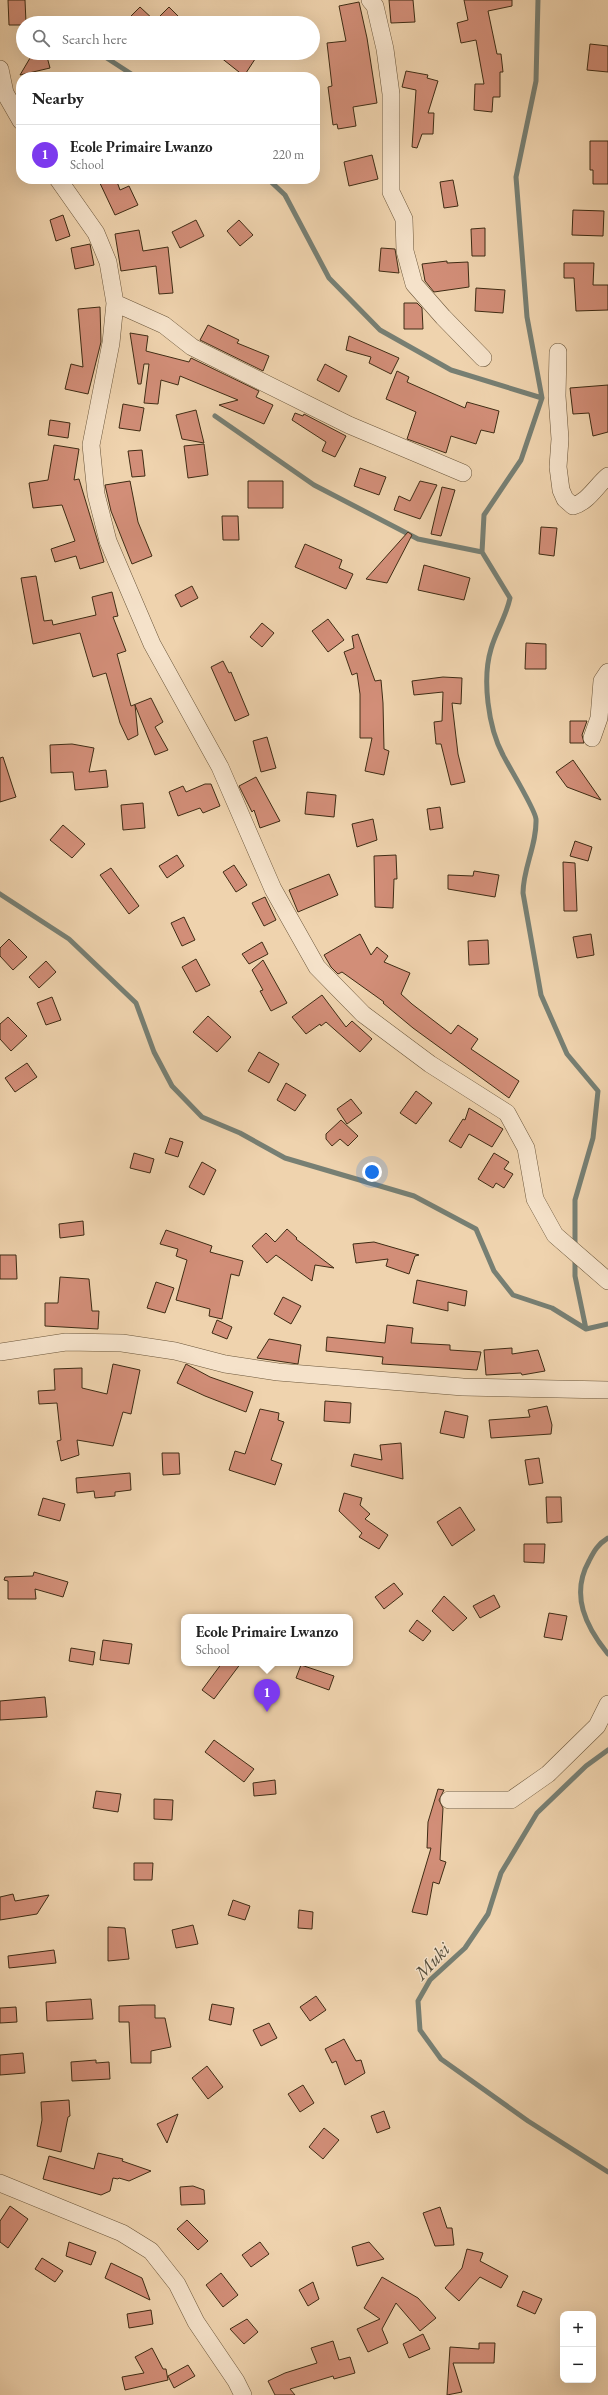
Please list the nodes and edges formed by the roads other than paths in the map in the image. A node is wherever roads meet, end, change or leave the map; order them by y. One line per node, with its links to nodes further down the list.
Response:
1 (370, 0): 7 (street)
2 (0, 69): 3 (street)
3 (16, 112)
4 (62, 184): 5 (street)
5 (115, 303): 8 (street); 12 (street)
6 (558, 352): 9 (street)
7 (483, 358)
8 (463, 473)
9 (608, 476)
10 (608, 672): 11 (street)
11 (592, 738)
12 (608, 1281)
13 (0, 1352): 14 (street)
14 (608, 1390)
15 (608, 1704): 16 (street)
16 (449, 1800)
17 (0, 2184): 18 (street)
18 (243, 2395)

